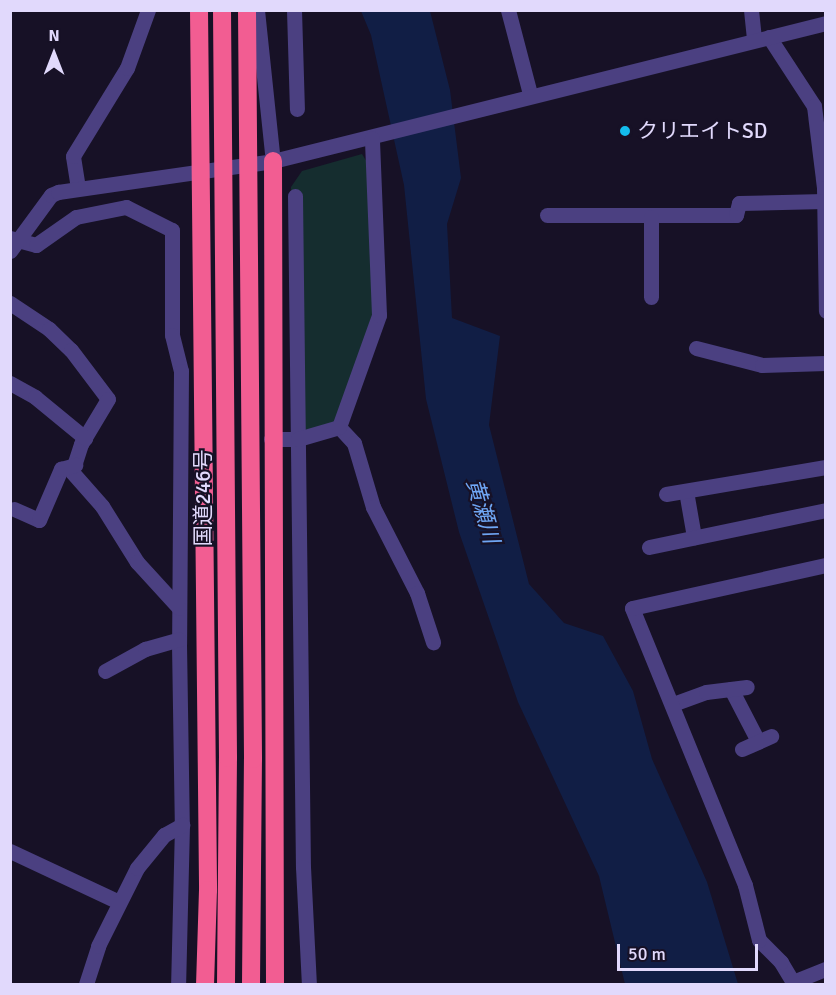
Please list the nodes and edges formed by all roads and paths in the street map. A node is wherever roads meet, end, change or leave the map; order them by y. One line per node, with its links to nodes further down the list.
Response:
1 (148, 10): 16 (street)
2 (199, 10): 15 (highway)
3 (222, 10): 56 (highway, 国道246号, bridge)
4 (248, 10): 57 (highway, bridge)
5 (257, 10): 14 (street)
6 (294, 10): 12 (street)
7 (508, 10): 11 (street)
8 (751, 10): 10 (street)
9 (824, 19): 10 (street)
10 (761, 38): 11 (street); 18 (street)
11 (526, 96): 13 (street)
12 (297, 110)
13 (376, 135): 14 (street); 29 (street)
14 (273, 161): 15 (street); 32 (highway)
15 (200, 174): 16 (street); 55 (highway)
16 (78, 188): 21 (street)
17 (294, 196): 31 (street)
18 (824, 201): 20 (street); 22 (street)
19 (547, 215): 20 (street)
20 (651, 217): 23 (street)
21 (13, 244): 42 (street)
22 (825, 263): 25 (street)
23 (651, 297)
24 (10, 303): 30 (street)
25 (825, 311)
26 (696, 348): 27 (street)
27 (825, 363)
28 (10, 383): 30 (street)
29 (339, 427): 31 (street); 44 (street)
30 (85, 438): 33 (street)
31 (298, 439): 32 (street); 59 (street)
32 (272, 440): 58 (highway)
33 (75, 465): 37 (street); 42 (street)
34 (825, 467): 35 (street)
35 (686, 491): 36 (street); 39 (street)
36 (666, 494)
37 (14, 509)
38 (825, 510): 39 (street)
39 (694, 537): 40 (street)
40 (649, 546)
41 (825, 565): 46 (street)
42 (179, 608): 43 (street)
43 (179, 639): 45 (street); 48 (street)
44 (434, 642)
45 (105, 671)
46 (673, 705): 47 (street); 52 (street)
47 (742, 749)
48 (182, 825): 50 (street); 54 (street)
49 (10, 851): 50 (street)
50 (119, 902): 53 (street)
51 (825, 969): 52 (street)
52 (793, 983)
53 (86, 984)
54 (178, 984)
55 (205, 984)
56 (226, 984)
57 (251, 984)
58 (275, 984)
59 (309, 984)

